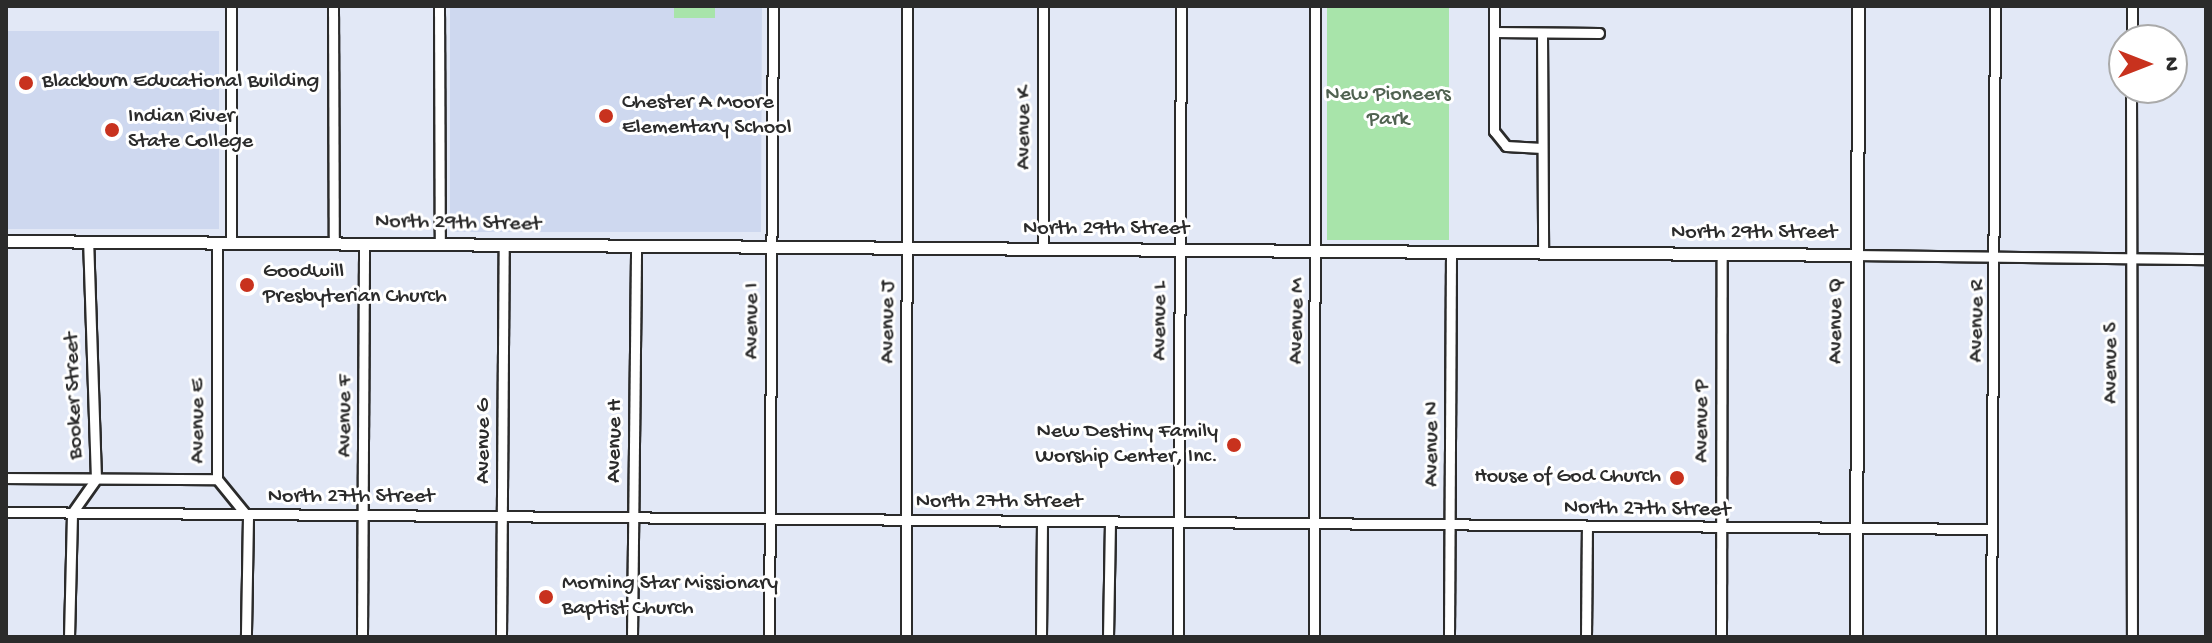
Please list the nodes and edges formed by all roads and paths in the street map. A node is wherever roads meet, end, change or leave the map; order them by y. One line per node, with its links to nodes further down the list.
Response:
1 (231, 6): 20 (street)
2 (333, 6): 21 (street)
3 (439, 6): 23 (street)
4 (773, 6): 26 (street, Avenue I)
5 (907, 6): 27 (street, Avenue J)
6 (1043, 6): 28 (street, Avenue K)
7 (1181, 6): 29 (street, Avenue L)
8 (1315, 6): 30 (street, Avenue M)
9 (1494, 6): 12 (street)
10 (1858, 6): 34 (street, Avenue Q)
11 (1995, 6): 35 (street, Avenue R)
12 (1494, 32): 13 (street); 16 (street)
13 (1542, 33): 14 (street); 16 (street)
14 (1599, 33)
15 (2131, 104): 36 (street, Avenue S)
16 (1542, 148): 32 (street)
17 (6, 241): 18 (street, North 29th Street)
18 (88, 241): 19 (street, North 29th Street); 39 (street, Booker Street)
19 (217, 242): 20 (street, North 29th Street); 40 (street, Avenue E)
20 (231, 242): 21 (street, North 29th Street)
21 (334, 242): 22 (street, North 29th Street)
22 (364, 243): 23 (street, North 29th Street); 43 (street, Avenue F)
23 (440, 244): 24 (street, North 29th Street)
24 (504, 245): 25 (street, North 29th Street); 45 (street, Avenue G)
25 (636, 246): 26 (street, North 29th Street); 46 (street, Avenue H)
26 (772, 248): 27 (street, North 29th Street); 47 (street, Avenue I)
27 (907, 249): 28 (street, North 29th Street); 48 (street, Avenue J)
28 (1043, 249): 29 (street, North 29th Street)
29 (1180, 250): 30 (street, North 29th Street); 51 (street, Avenue L)
30 (1316, 251): 31 (street, North 29th Street); 52 (street, Avenue M)
31 (1451, 252): 32 (street, North 29th Street); 53 (street, Avenue N)
32 (1543, 253): 33 (street, North 29th Street)
33 (1722, 254): 34 (street, North 29th Street); 56 (street, Avenue P)
34 (1858, 255): 35 (street, North 29th Street); 57 (street, Avenue Q)
35 (1997, 256): 36 (street, North 29th Street); 55 (street, Avenue R)
36 (2130, 257): 37 (street, North 29th Street); 74 (street, Avenue S)
37 (2206, 259)
38 (6, 478): 39 (street)
39 (96, 479): 40 (street); 42 (street, Booker Street)
40 (217, 479): 44 (street, Avenue E)
41 (6, 512): 42 (street, North 27th Street)
42 (72, 513): 44 (street, North 27th Street); 58 (street)
43 (364, 516): 44 (street, North 27th Street); 45 (street, North 27th Street); 60 (street, Avenue F)
44 (248, 517): 59 (street)
45 (503, 517): 46 (street, North 27th Street); 61 (street, Avenue G)
46 (633, 518): 47 (street, North 27th Street); 62 (street, Avenue H)
47 (770, 520): 48 (street, North 27th Street); 63 (street, Avenue I)
48 (908, 521): 49 (street, North 27th Street); 64 (street, Avenue J)
49 (1042, 522): 50 (street, North 27th Street); 65 (street)
50 (1110, 522): 51 (street, North 27th Street); 66 (street)
51 (1179, 523): 52 (street, North 27th Street); 67 (street, Avenue L)
52 (1314, 524): 53 (street, North 27th Street); 68 (street, Avenue M)
53 (1450, 525): 54 (street, North 27th Street); 69 (street, Avenue N)
54 (1587, 527): 56 (street, North 27th Street); 70 (street)
55 (1991, 529): 57 (street, North 27th Street); 73 (street, Avenue R)
56 (1720, 530): 57 (street, North 27th Street); 71 (street, Avenue P)
57 (1856, 530): 72 (street, Avenue Q)
58 (69, 637)
59 (246, 637)
60 (362, 637)
61 (501, 637)
62 (632, 637)
63 (769, 637)
64 (906, 637)
65 (1041, 637)
66 (1108, 637)
67 (1178, 637)
68 (1314, 637)
69 (1449, 637)
70 (1586, 637)
71 (1721, 637)
72 (1856, 637)
73 (1991, 637)
74 (2132, 637)

